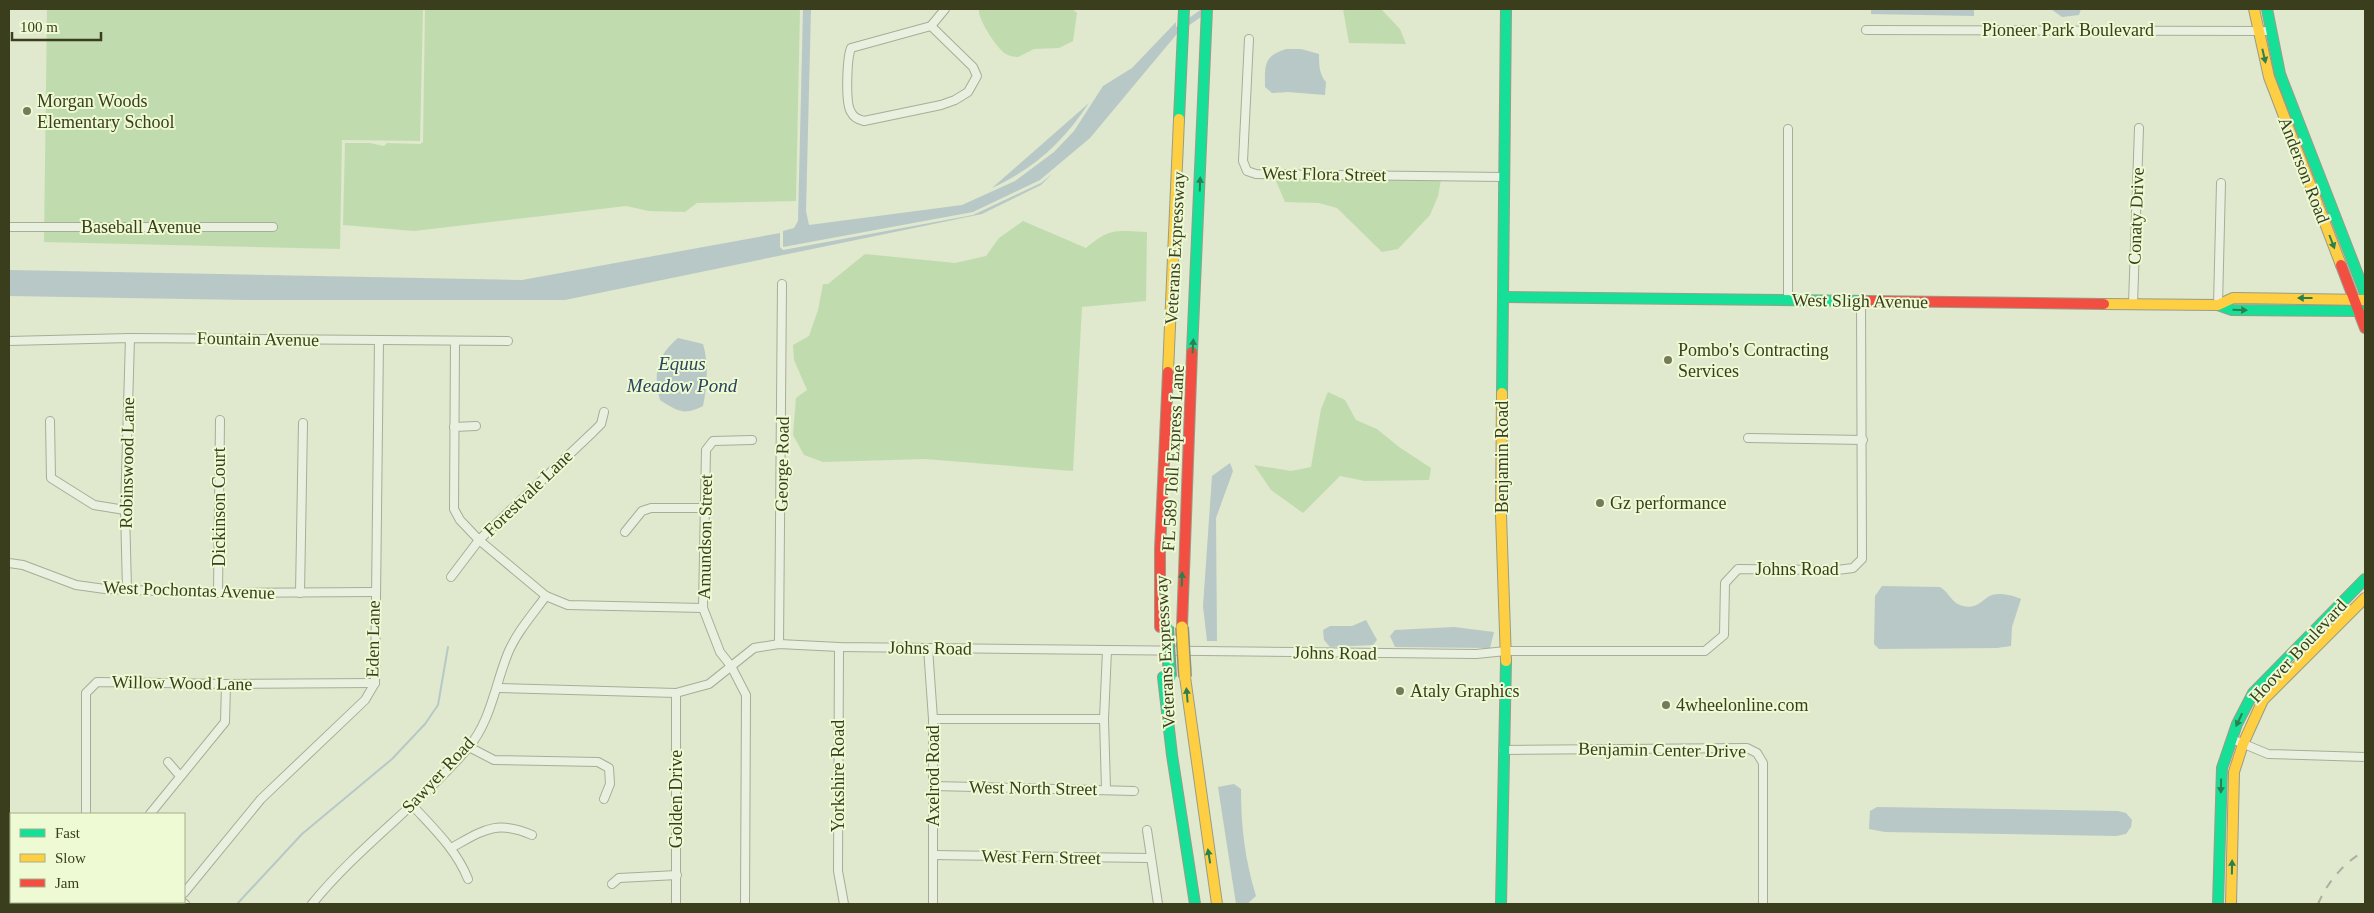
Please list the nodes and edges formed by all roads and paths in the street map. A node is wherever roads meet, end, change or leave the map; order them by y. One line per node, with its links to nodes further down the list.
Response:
1 (945, 9): 8 (street)
2 (1184, 9): 13 (main road, Veterans Expressway)
3 (1192, 9): 13 (main road)
4 (1207, 9): 102 (main road, Veterans Expressway, one-way to 4, bridge)
5 (1506, 9): 16 (main road, Benjamin Road)
6 (2254, 9): 10 (main road, Anderson Road)
7 (2267, 9): 11 (main road, Anderson Road)
8 (931, 26): 8 (street)
9 (1866, 30): 10 (street, Pioneer Park Boulevard)
10 (2258, 31): 11 (street, Pioneer Park Boulevard); 23 (main road, Anderson Road, one-way to 23)
11 (2271, 31): 21 (main road, Anderson Road)
12 (1249, 39): 16 (street, West Flora Street)
13 (1187, 45): 64 (main road, Veterans Expressway)
14 (2139, 128): 26 (street, Conaty Drive)
15 (1788, 129): 24 (street)
16 (1504, 177): 22 (main road, Benjamin Road)
17 (2221, 184): 27 (street)
18 (9, 227): 19 (street, Baseball Avenue)
19 (273, 228)
20 (782, 284): 58 (street, George Road)
21 (2365, 293)
22 (1503, 297): 24 (main road, West Sligh Avenue); 62 (main road, Benjamin Road)
23 (2359, 299): 27 (main road, West Sligh Avenue, one-way to 27); 28 (main road, Anderson Road)
24 (1788, 300): 25 (main road, West Sligh Avenue)
25 (1861, 301): 26 (main road, West Sligh Avenue); 43 (street, Johns Road)
26 (2133, 304): 27 (main road, West Sligh Avenue)
27 (2218, 304): 28 (main road, West Sligh Avenue, one-way to 28)
28 (2362, 311): 29 (main road, Anderson Road)
29 (2365, 328)
30 (130, 338): 31 (street, Fountain Avenue); 32 (street, Fountain Avenue); 45 (street, Robinswood Lane)
31 (9, 340)
32 (379, 341): 33 (street, Fountain Avenue); 52 (street, Eden Lane)
33 (455, 341): 34 (street, Fountain Avenue); 40 (street)
34 (508, 341)
35 (604, 412): 47 (street, Forestvale Lane)
36 (220, 420): 53 (street, Dickinson Court)
37 (50, 422): 45 (street)
38 (302, 423): 54 (street)
39 (476, 426): 40 (street)
40 (454, 427): 47 (street)
41 (1748, 438): 43 (street)
42 (752, 440): 44 (street, Amundson Street)
43 (1863, 440): 62 (street, Johns Road)
44 (707, 508): 46 (street); 57 (street, Amundson Street)
45 (125, 510): 51 (street, Robinswood Lane)
46 (625, 532)
47 (479, 540): 49 (street, Forestvale Lane); 55 (street)
48 (9, 563): 51 (street, West Pochontas Avenue)
49 (452, 577)
50 (2365, 579): 71 (main road, Hoover Boulevard, one-way to 71)
51 (127, 589): 53 (street, West Pochontas Avenue)
52 (374, 592): 54 (street, West Pochontas Avenue); 65 (street, Eden Lane)
53 (218, 593): 54 (street, West Pochontas Avenue)
54 (300, 593)
55 (546, 596): 57 (street); 67 (street, Sawyer Road)
56 (2365, 598): 72 (main road, Hoover Boulevard)
57 (703, 608): 63 (street, Amundson Street)
58 (779, 644): 59 (street, Johns Road); 63 (street, Johns Road)
59 (839, 647): 60 (street, Johns Road); 97 (street, Yorkshire Road)
60 (928, 648): 61 (street, Johns Road); 69 (street, Axelrod Road)
61 (1107, 650): 62 (street, Johns Road); 70 (street)
62 (1506, 651): 74 (main road, Benjamin Road)
63 (731, 666): 68 (street, Johns Road); 96 (street, Amundson Street)
64 (1167, 677): 100 (main road, Veterans Expressway); 101 (main road)
65 (375, 683): 66 (street, Willow Wood Lane); 93 (street, Eden Lane)
66 (226, 684): 77 (street); 83 (street, Willow Wood Lane)
67 (498, 688): 68 (street, Johns Road); 73 (street, Sawyer Road)
68 (676, 693): 90 (street, Golden Drive)
69 (933, 719): 70 (street); 78 (street, Axelrod Road)
70 (1104, 719): 79 (street)
71 (2232, 739): 72 (street); 105 (main road, Hoover Boulevard, one-way to 105)
72 (2243, 744): 75 (street); 106 (main road, Hoover Boulevard, one-way to 72)
73 (469, 746): 81 (street); 82 (street, Sawyer Road)
74 (1503, 750): 103 (main road, Benjamin Road); 104 (street, Benjamin Center Drive)
75 (2365, 757)
76 (168, 762): 77 (street)
77 (180, 776): 84 (street)
78 (933, 786): 79 (street, West North Street); 88 (street, Axelrod Road)
79 (1106, 789): 80 (street, West North Street)
80 (1134, 791)
81 (604, 799)
82 (412, 805): 87 (street); 94 (street, Sawyer Road)
83 (86, 813)
84 (151, 813)
85 (1147, 830): 89 (street)
86 (532, 835): 87 (street)
87 (451, 848): 91 (street)
88 (933, 856): 89 (street, West Fern Street); 98 (street, Axelrod Road)
89 (1150, 858): 99 (street)
90 (677, 876): 92 (street); 95 (street, Golden Drive)
91 (468, 879)
92 (612, 884)
93 (185, 891)
94 (312, 904)
95 (676, 904)
96 (745, 904)
97 (844, 904)
98 (933, 904)
99 (1158, 904)
100 (1195, 904)
101 (1203, 904)
102 (1217, 904)
103 (1501, 904)
104 (1763, 904)
105 (2218, 904)
106 (2231, 904)

